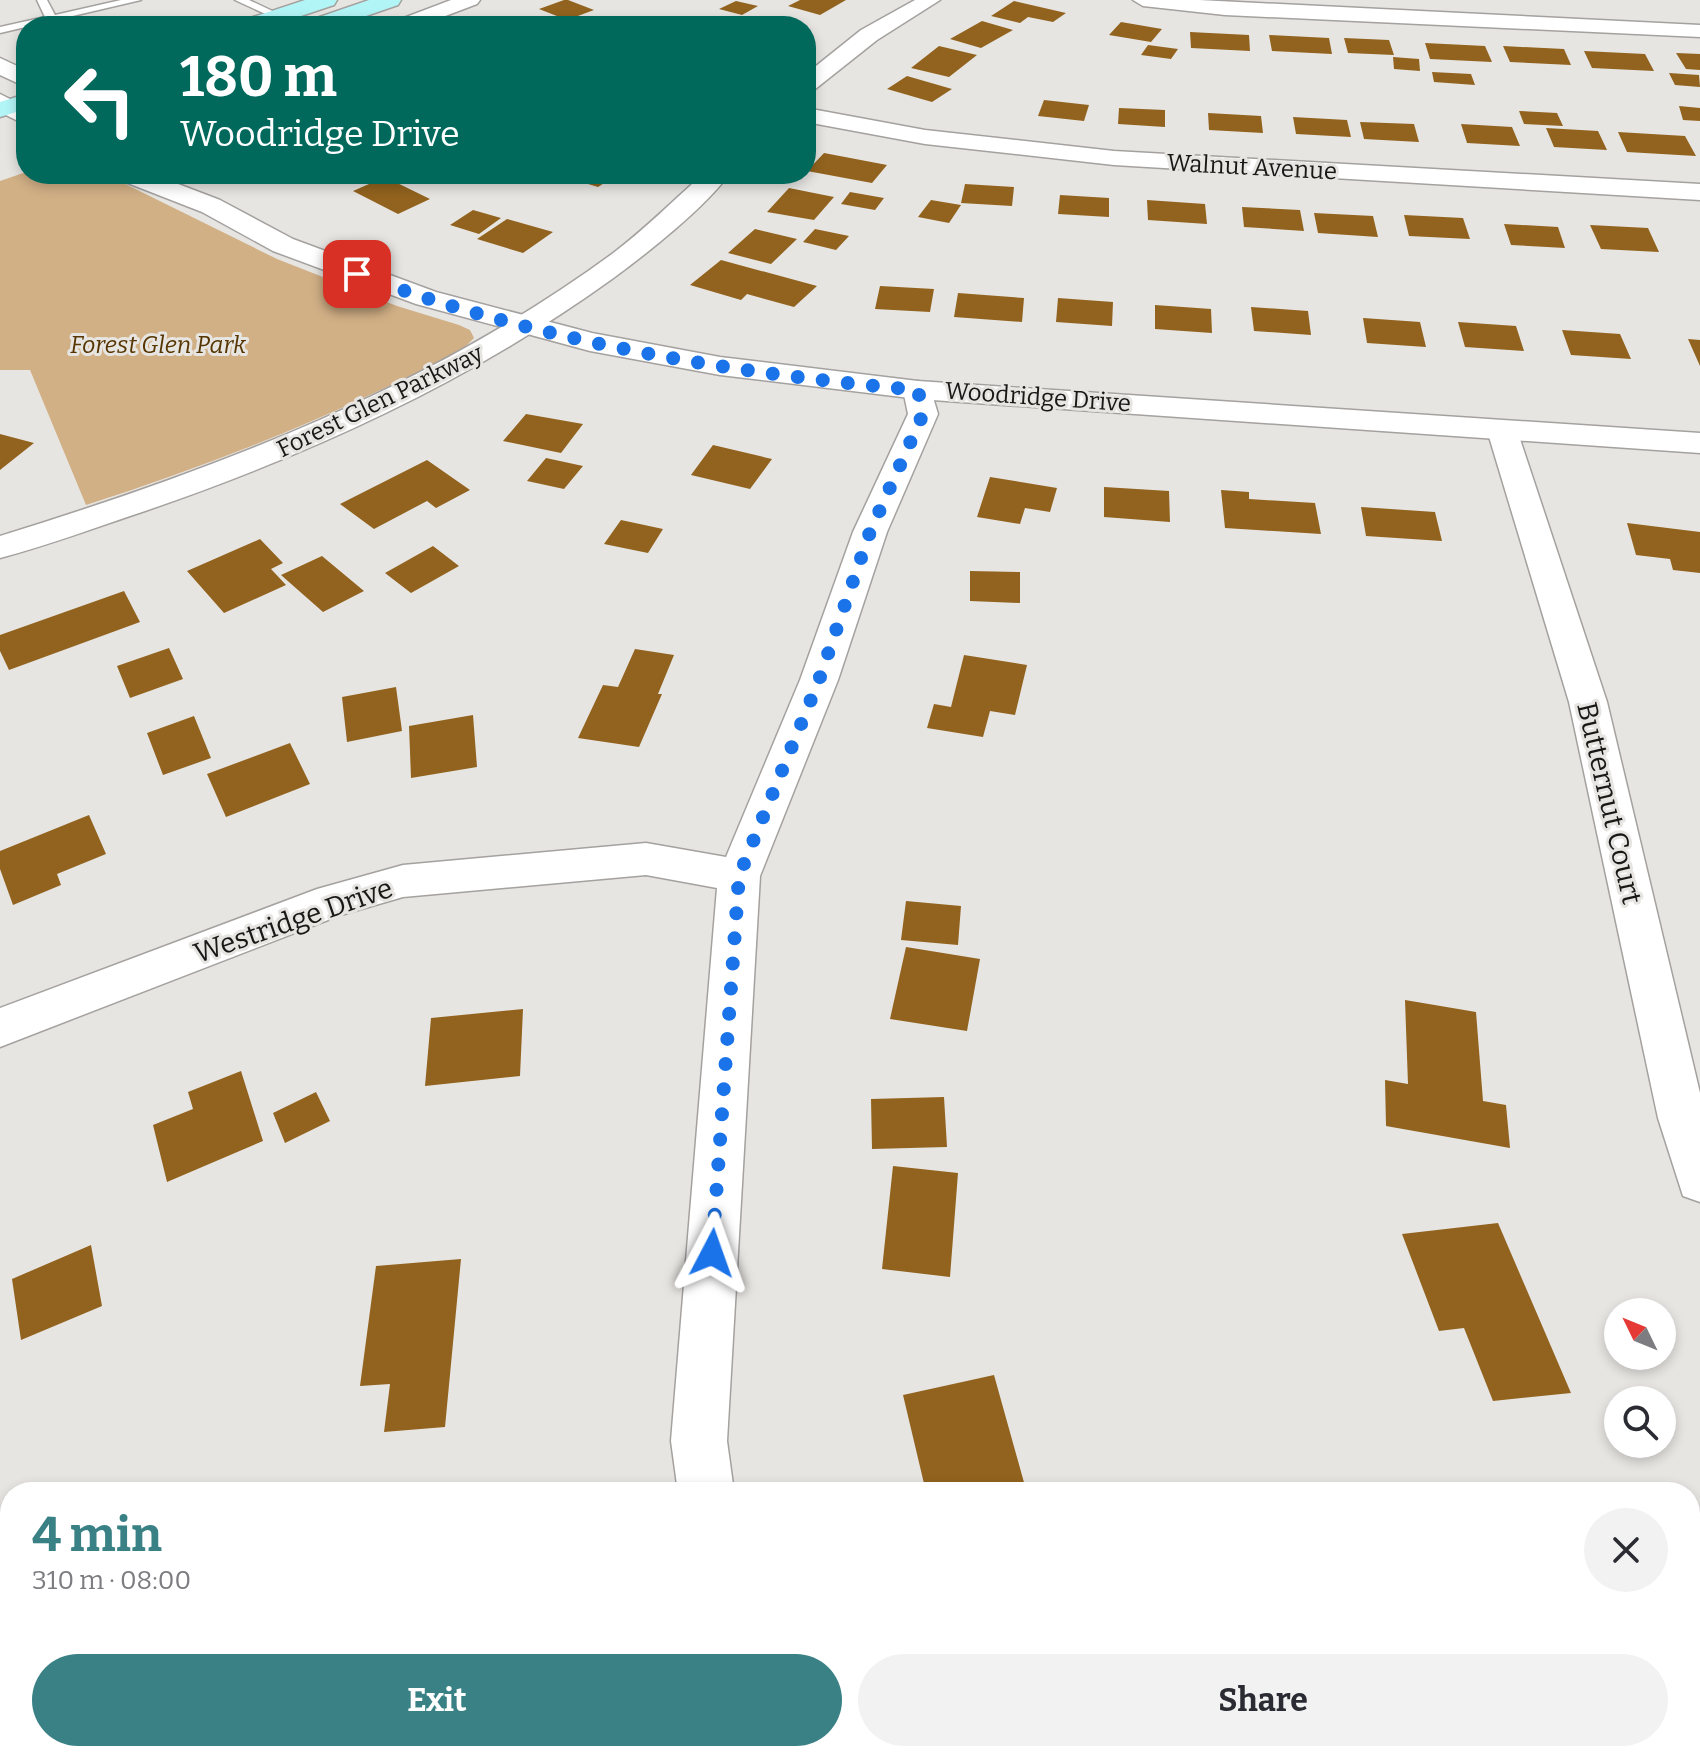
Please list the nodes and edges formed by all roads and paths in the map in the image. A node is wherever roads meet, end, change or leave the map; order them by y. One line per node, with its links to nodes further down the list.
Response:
1 (136, 0): 8 (lane)
2 (240, 0): 9 (lane)
3 (326, 0): 9 (main road)
4 (390, 0): 10 (main road)
5 (930, 0): 13 (street)
6 (1143, 0): 12 (street)
7 (468, 10): 11 (street)
8 (60, 16)
9 (278, 16)
10 (344, 16)
11 (427, 16)
12 (1700, 31)
13 (816, 77)
14 (816, 117): 18 (street, Walnut Avenue)
15 (155, 184): 19 (street, Woodridge Drive)
16 (189, 184): 19 (street, Woodridge Drive)
17 (706, 184): 20 (street, Forest Glen Parkway)
18 (1700, 192)
19 (211, 206): 20 (street, Woodridge Drive)
20 (527, 326): 21 (street, Woodridge Drive); 24 (street, Forest Glen Parkway)
21 (918, 390): 22 (street, Woodridge Drive); 25 (street)
22 (1502, 430): 23 (street, Woodridge Drive); 27 (street, Butternut Court)
23 (1700, 443)
24 (0, 547)
25 (739, 876): 26 (street, Westridge Drive); 28 (street)
26 (0, 1028)
27 (1700, 1180)
28 (705, 1482)

